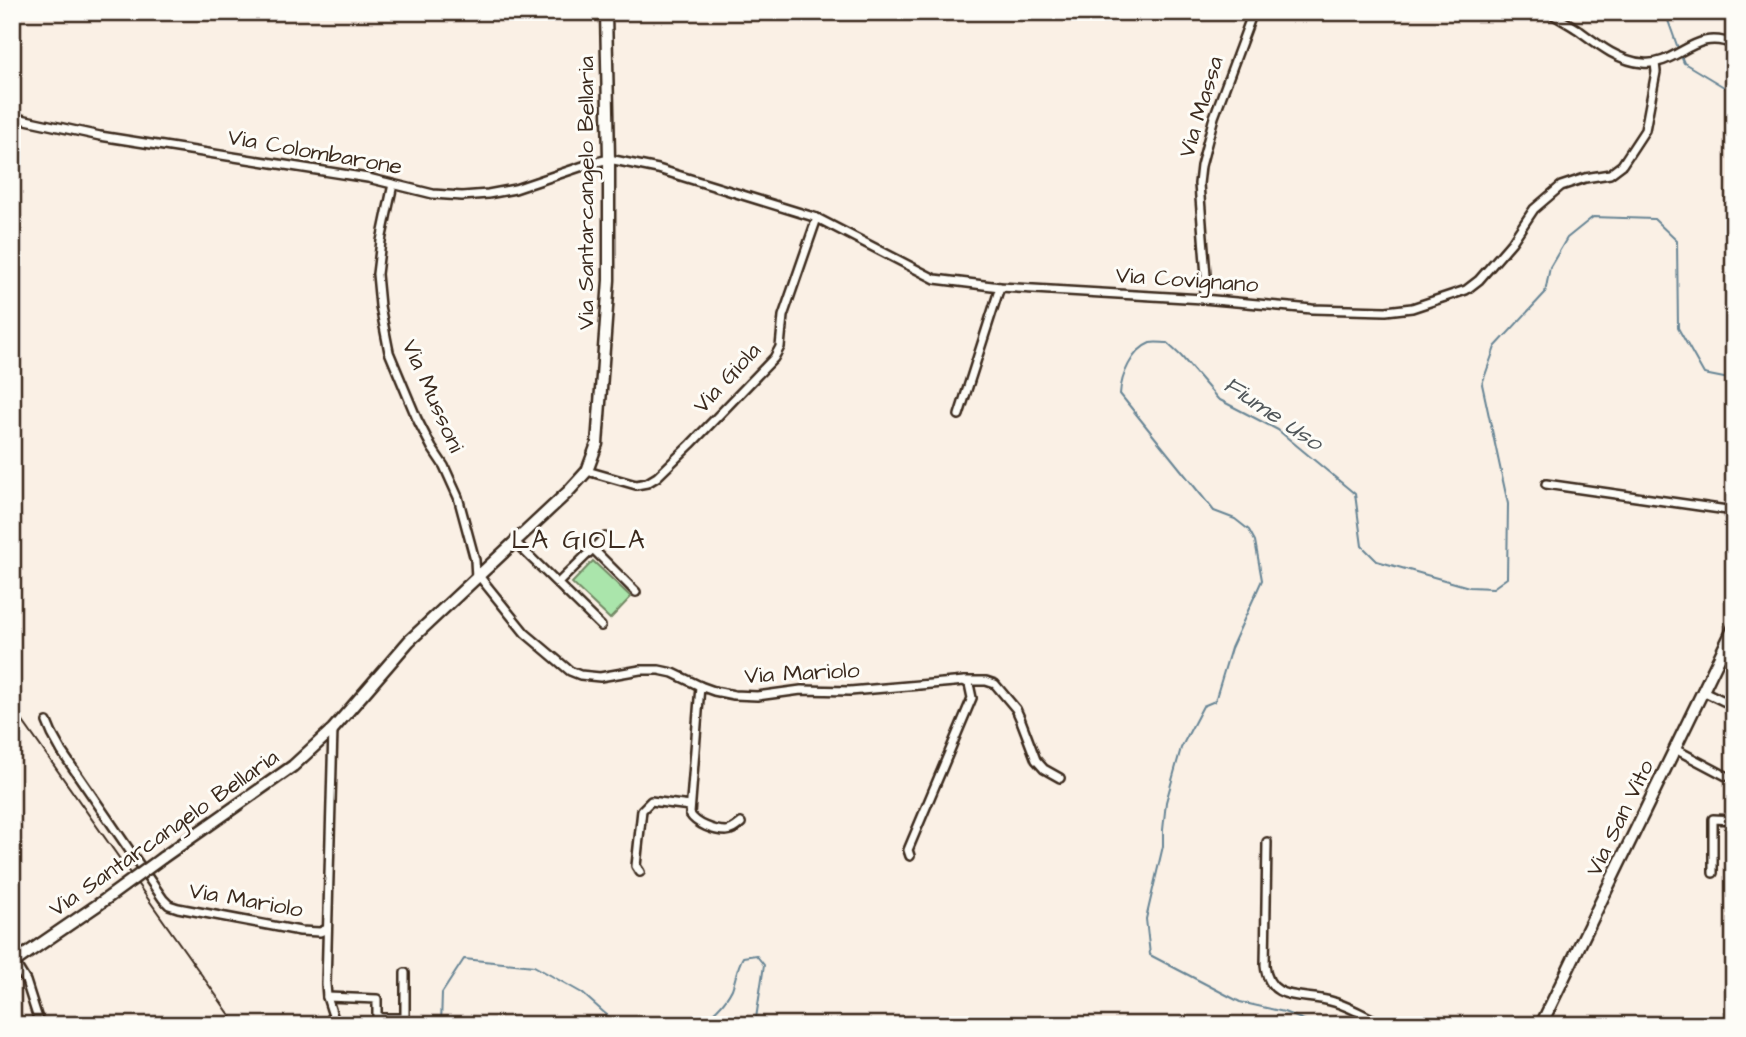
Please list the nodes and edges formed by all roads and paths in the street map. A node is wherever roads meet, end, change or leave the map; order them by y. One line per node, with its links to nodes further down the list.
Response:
1 (606, 12): 7 (street, Via Santarcangelo Bellaria)
2 (1253, 12): 11 (street, Via Massa)
3 (1549, 12): 5 (street)
4 (1734, 44): 5 (street)
5 (1655, 63): 11 (street, Via Covignano)
6 (12, 117): 8 (street, Via Colombarone)
7 (609, 159): 8 (street, Via Colombarone); 9 (street, Via Covignano); 13 (street, Via Santarcangelo Bellaria)
8 (393, 184): 19 (street, Via Mussoni)
9 (817, 218): 10 (street, Via Covignano); 13 (street, Via Giola)
10 (1000, 287): 11 (street, Via Covignano); 12 (street)
11 (1203, 299)
12 (959, 415)
13 (587, 471): 17 (street, Via Santarcangelo Bellaria)
14 (1546, 484): 15 (street)
15 (1734, 511)
16 (606, 537): 18 (street)
17 (515, 542): 19 (street, Via Santarcangelo Bellaria); 20 (street)
18 (593, 549): 20 (street); 21 (street)
19 (477, 577): 26 (street, Via Mariolo); 30 (street, Via Santarcangelo Bellaria)
20 (558, 583): 22 (street)
21 (636, 592)
22 (601, 626)
23 (1734, 627): 24 (street, Via San Vito)
24 (1731, 641): 27 (street, Via San Vito)
25 (964, 681): 26 (street, Via Mariolo); 33 (street, Via Mariolo); 38 (street)
26 (700, 687): 34 (street)
27 (1703, 691): 28 (street); 31 (street, Via San Vito)
28 (1734, 706)
29 (47, 722): 41 (street, Via Mariolo)
30 (333, 729): 41 (street); 42 (street, Via Santarcangelo Bellaria, bridge)
31 (1675, 749): 32 (street); 48 (street, Via San Vito)
32 (1726, 776)
33 (1060, 778)
34 (690, 806): 36 (street); 39 (street)
35 (1734, 820): 40 (street)
36 (741, 823)
37 (1267, 842): 47 (street)
38 (910, 856)
39 (640, 872)
40 (1713, 873)
41 (327, 929): 44 (street)
42 (12, 962): 45 (street)
43 (405, 973): 44 (street)
44 (327, 997): 46 (street)
45 (40, 1025)
46 (336, 1025)
47 (1384, 1025)
48 (1541, 1025)

